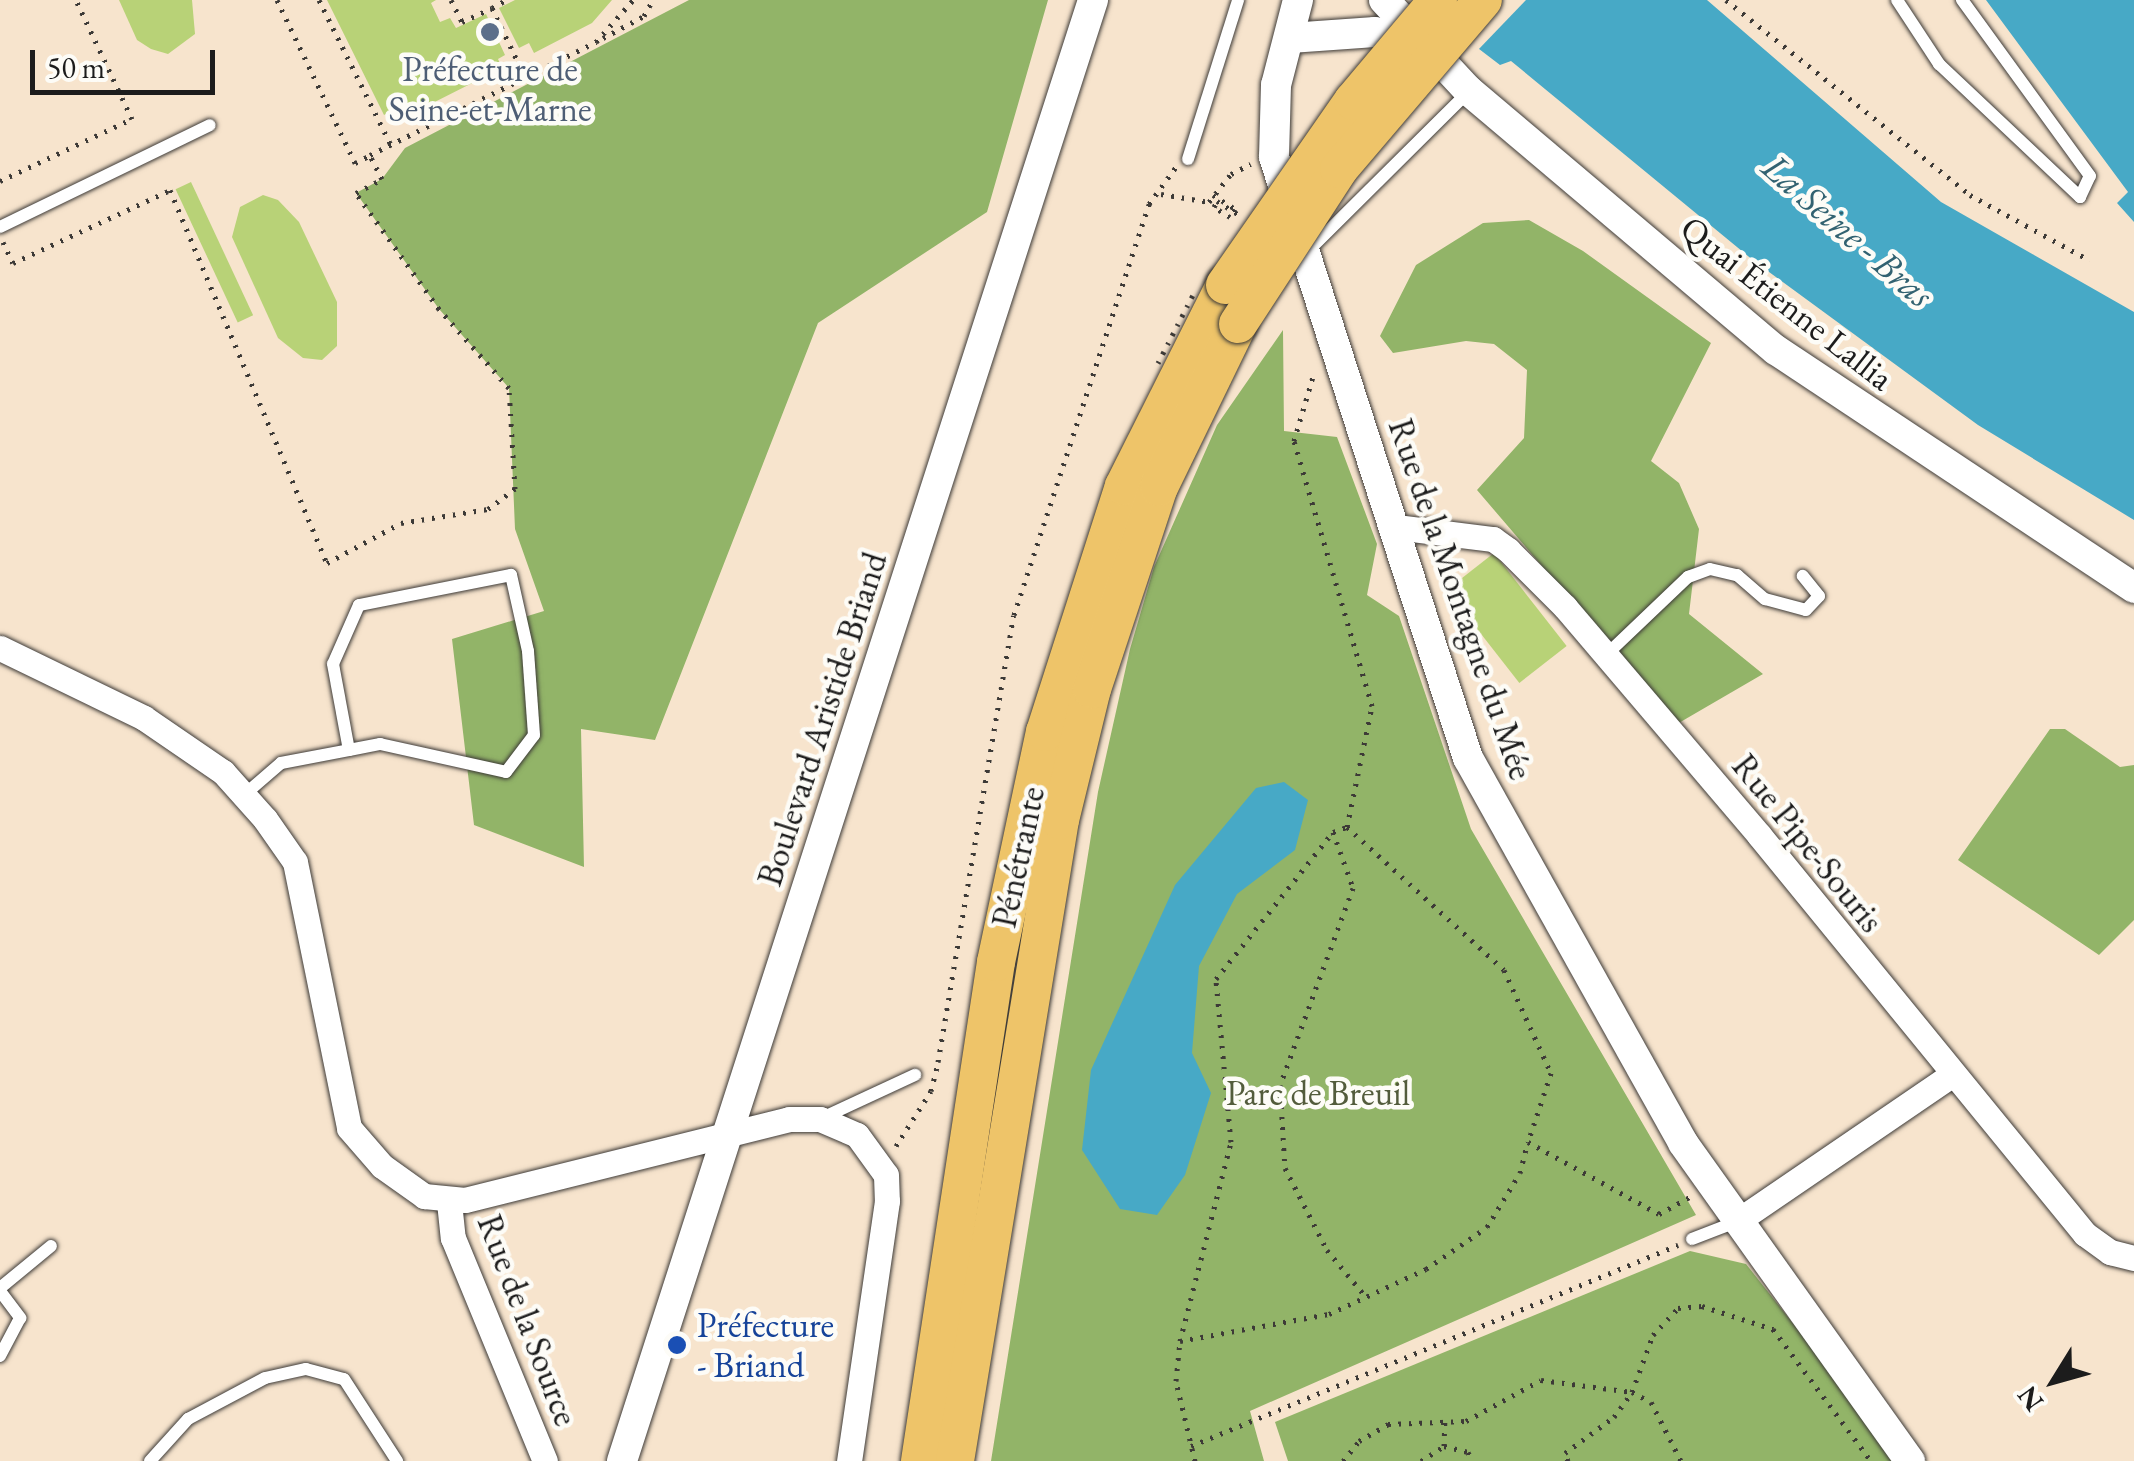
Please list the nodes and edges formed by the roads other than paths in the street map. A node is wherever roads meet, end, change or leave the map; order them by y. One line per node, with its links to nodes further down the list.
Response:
1 (1094, 0): 27 (street, Boulevard Aristide Briand)
2 (1254, 0): 9 (lane)
3 (1298, 0): 10 (street, Rue de la Montagne du Mée)
4 (1384, 0): 11 (street, Quai Étienne Lallia)
5 (1438, 0): 40 (main road, Pénétrante, bridge)
6 (1483, 0): 41 (main road, Pénétrante, bridge)
7 (1897, 0): 8 (lane)
8 (1962, 0)
9 (1239, 1): 14 (lane)
10 (1290, 38): 11 (street); 16 (street, Rue de la Montagne du Mée)
11 (1420, 43): 12 (street, Quai Étienne Lallia)
12 (1469, 91): 16 (lane); 19 (street, Quai Étienne Lallia)
13 (210, 125): 15 (lane)
14 (1188, 159)
15 (0, 227)
16 (1304, 255): 17 (street, Rue de la Montagne du Mée)
17 (1396, 527): 21 (street, Rue Pipe-Souris); 29 (street, Rue de la Montagne du Mée)
18 (1804, 576): 21 (lane)
19 (2134, 588)
20 (0, 647): 23 (street)
21 (1605, 656): 24 (street, Rue Pipe-Souris)
22 (349, 750): 22 (lane); 23 (lane)
23 (244, 795): 28 (street)
24 (1953, 1074): 29 (street); 32 (street, Rue Pipe-Souris)
25 (915, 1075): 26 (lane)
26 (820, 1119): 27 (street); 39 (street)
27 (726, 1136): 28 (street); 38 (street, Boulevard Aristide Briand)
28 (449, 1202): 37 (street, Rue de la Source)
29 (1736, 1222): 30 (lane); 42 (street, Rue de la Montagne du Mée)
30 (1692, 1240)
31 (51, 1246): 33 (lane)
32 (2134, 1258)
33 (0, 1290): 34 (lane)
34 (0, 1356)
35 (150, 1461): 36 (lane)
36 (397, 1461)
37 (545, 1461)
38 (622, 1461)
39 (849, 1461)
40 (920, 1461)
41 (955, 1461)
42 (1910, 1461)

